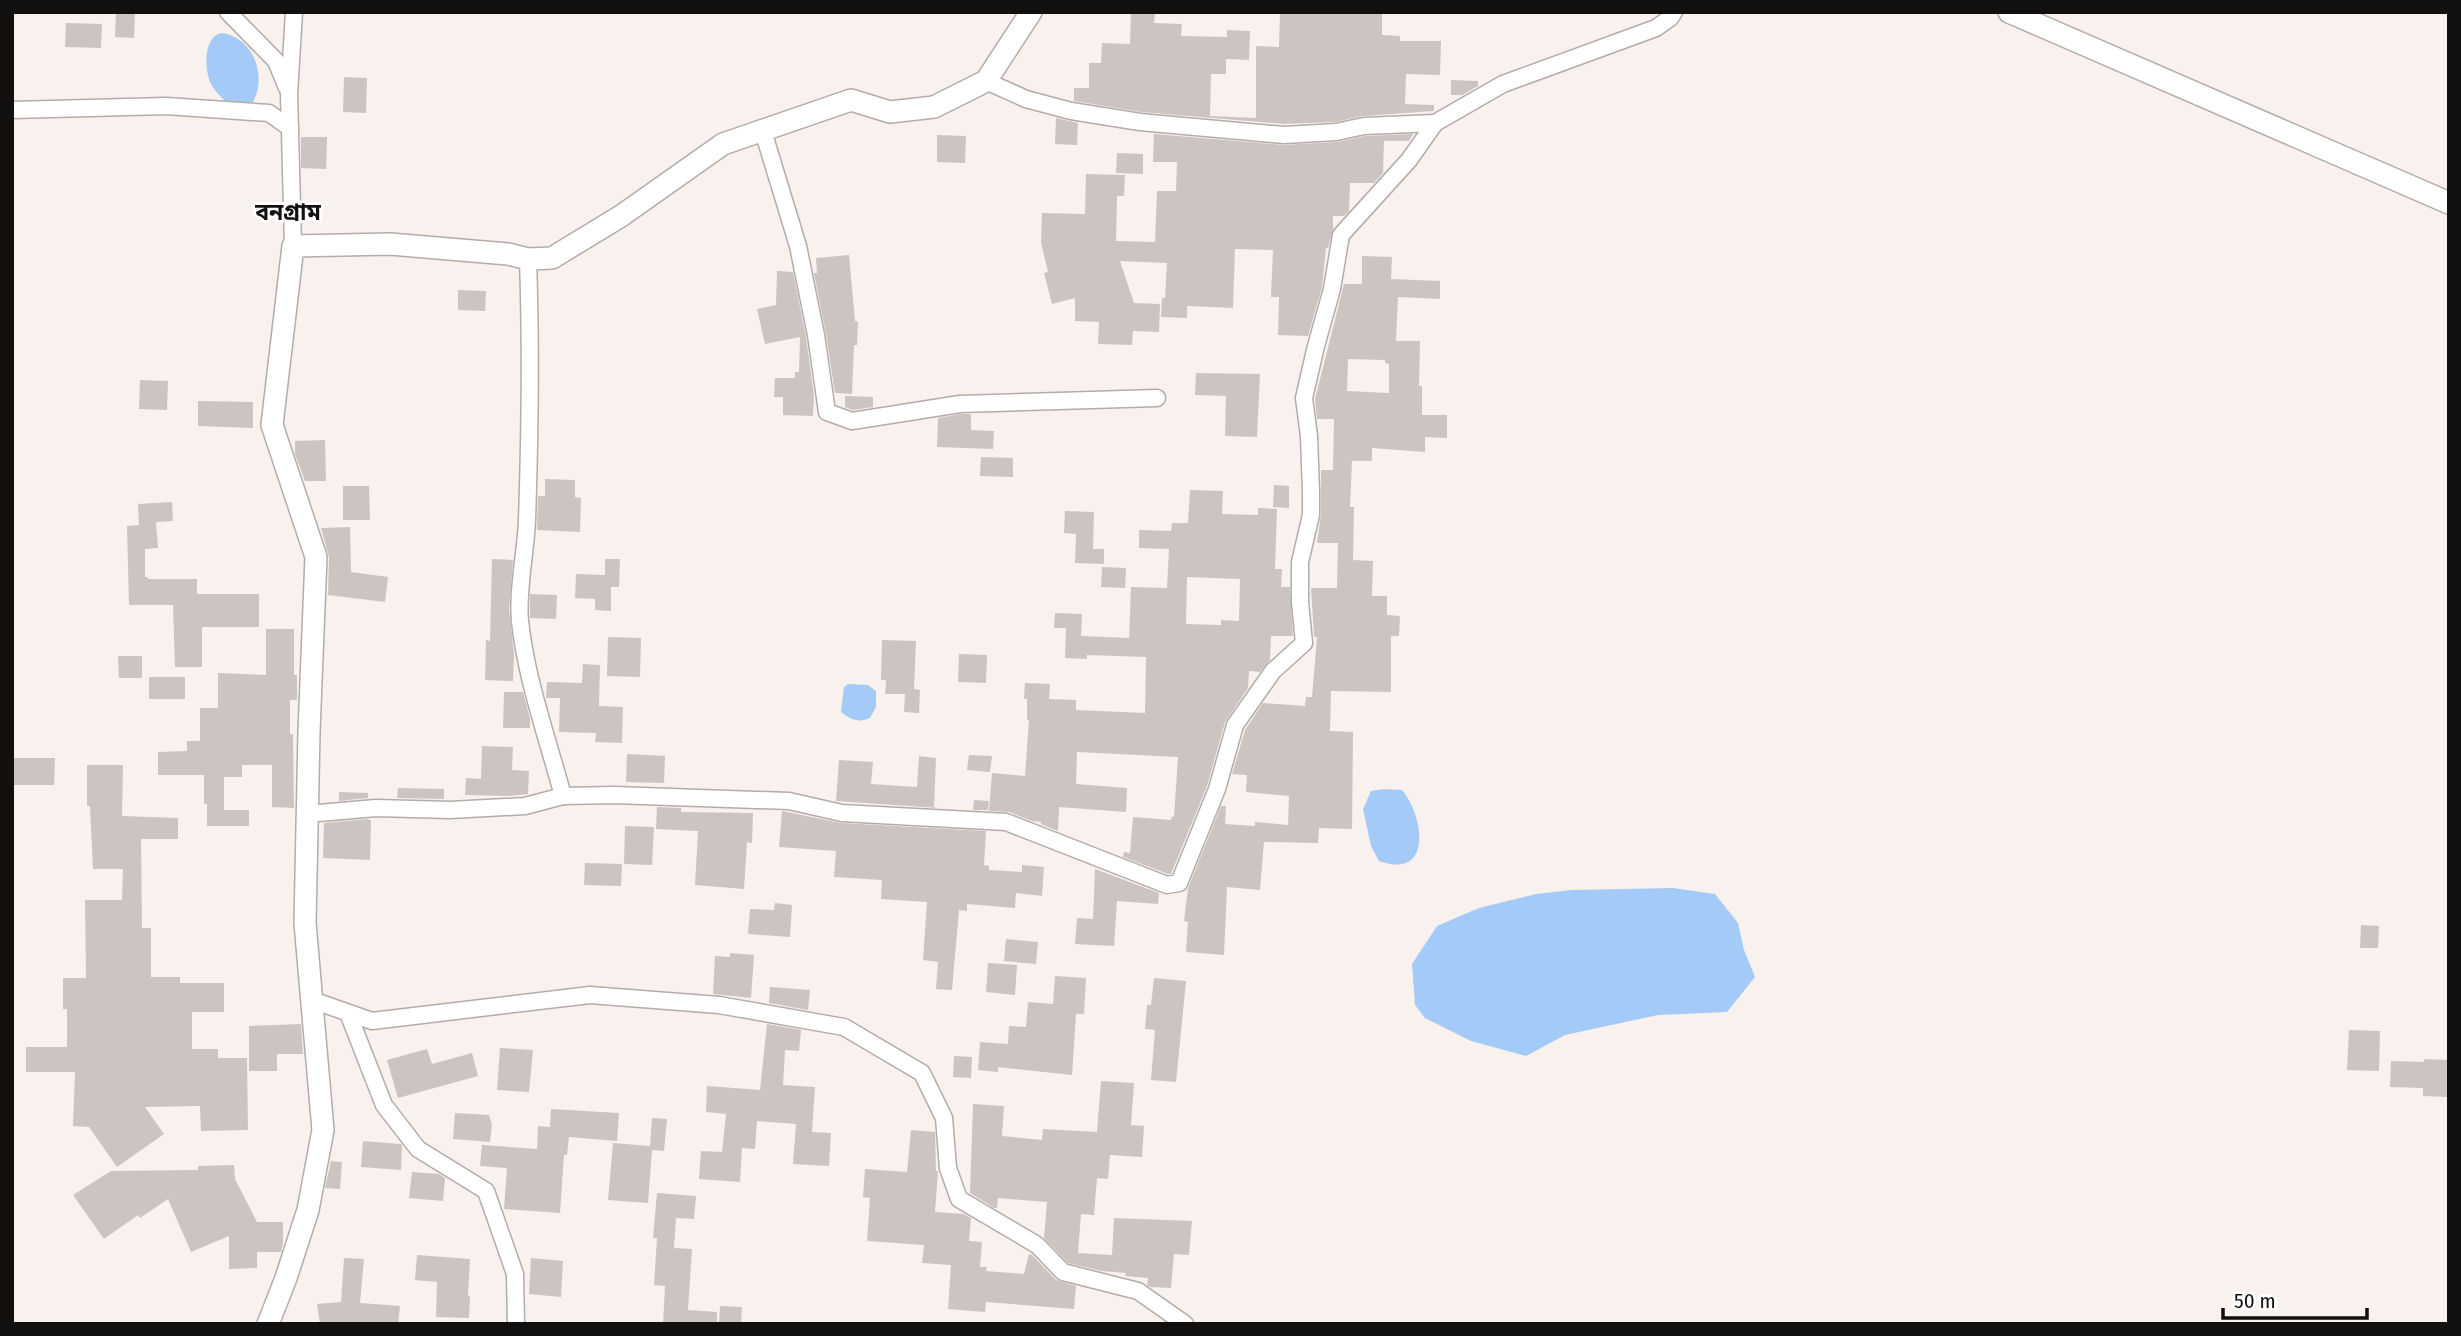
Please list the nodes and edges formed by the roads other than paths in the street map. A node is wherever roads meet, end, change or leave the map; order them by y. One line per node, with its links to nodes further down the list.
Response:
1 (228, 12): 7 (street)
2 (294, 12): 7 (street)
3 (1031, 12): 6 (street)
4 (1674, 12): 9 (street)
5 (2013, 14): 12 (street)
6 (986, 81): 9 (street); 11 (street)
7 (289, 94): 10 (street)
8 (12, 110): 10 (street)
9 (1435, 123): 16 (street)
10 (290, 128): 13 (street)
11 (763, 131): 14 (street); 15 (street)
12 (2449, 203)
13 (293, 246): 14 (street); 17 (street)
14 (528, 259): 16 (street)
15 (1157, 398)
16 (563, 796): 17 (street)
17 (307, 814): 18 (street)
18 (312, 1000): 19 (street); 20 (street)
19 (348, 1013): 21 (street); 22 (street)
20 (268, 1324)
21 (516, 1324)
22 (1185, 1324)

